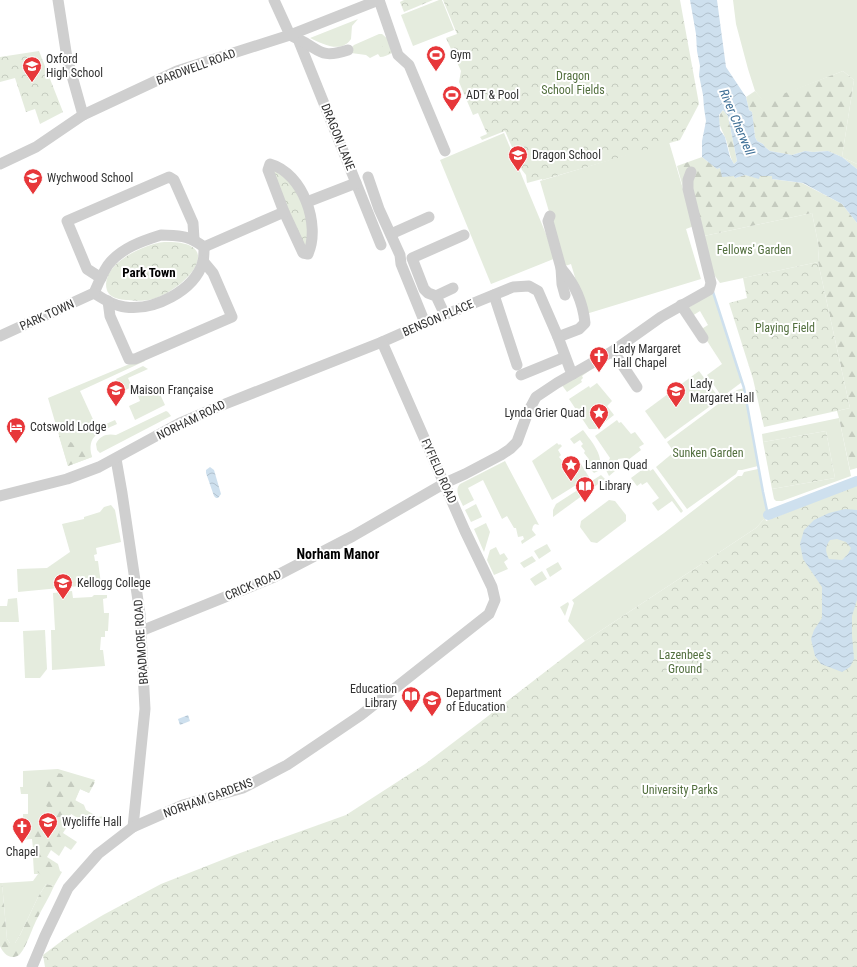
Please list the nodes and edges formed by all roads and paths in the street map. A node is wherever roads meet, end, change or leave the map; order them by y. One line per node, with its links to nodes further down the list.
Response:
1 (58, 0): 6 (street)
2 (274, 0): 4 (street, DRAGON LANE)
3 (377, 0): 4 (street, BARDWELL ROAD); 7 (street)
4 (294, 37): 5 (street); 6 (street, BARDWELL ROAD); 11 (street, DRAGON LANE)
5 (348, 50)
6 (83, 115): 8 (street, BARDWELL ROAD)
7 (445, 151)
8 (0, 164)
9 (691, 172): 30 (street, CRICK ROAD)
10 (368, 178): 16 (street)
11 (356, 183): 12 (street); 19 (street, DRAGON LANE)
12 (307, 202): 13 (street); 13 (street)
13 (284, 212): 20 (street)
14 (550, 216): 22 (street)
15 (429, 217): 16 (street)
16 (391, 234): 32 (street)
17 (464, 234): 28 (street)
18 (194, 239): 20 (street); 23 (street); 23 (street)
19 (381, 245)
20 (204, 247): 21 (street)
21 (203, 261): 29 (street); 29 (street)
22 (558, 266): 27 (street); 34 (street)
23 (101, 278): 25 (street)
24 (453, 288): 28 (street)
25 (94, 293): 29 (street); 33 (street, PARK TOWN)
26 (494, 295): 31 (street, BENSON PLACE); 34 (street, BENSON PLACE); 38 (street)
27 (565, 295)
28 (436, 296): 31 (street)
29 (108, 301)
30 (681, 305): 35 (street); 37 (street, CRICK ROAD)
31 (445, 315): 32 (street, BENSON PLACE)
32 (425, 323): 36 (street, BENSON PLACE)
33 (0, 336)
34 (558, 337): 38 (street, BENSON PLACE)
35 (703, 338)
36 (382, 342): 41 (street, NORHAM ROAD); 42 (street, FYFIELD ROAD)
37 (613, 351): 39 (street, CRICK ROAD); 40 (street)
38 (565, 357): 39 (street, BENSON PLACE)
39 (573, 374): 42 (street, CRICK ROAD)
40 (637, 387)
41 (116, 459): 43 (street, NORHAM ROAD); 45 (street, BRADMORE ROAD)
42 (445, 483): 44 (street, FYFIELD ROAD); 45 (street, CRICK ROAD)
43 (0, 496)
44 (495, 600): 46 (street, NORHAM GARDENS)
45 (141, 631): 46 (street, BRADMORE ROAD)
46 (133, 827): 47 (street, NORHAM GARDENS)
47 (32, 967)

